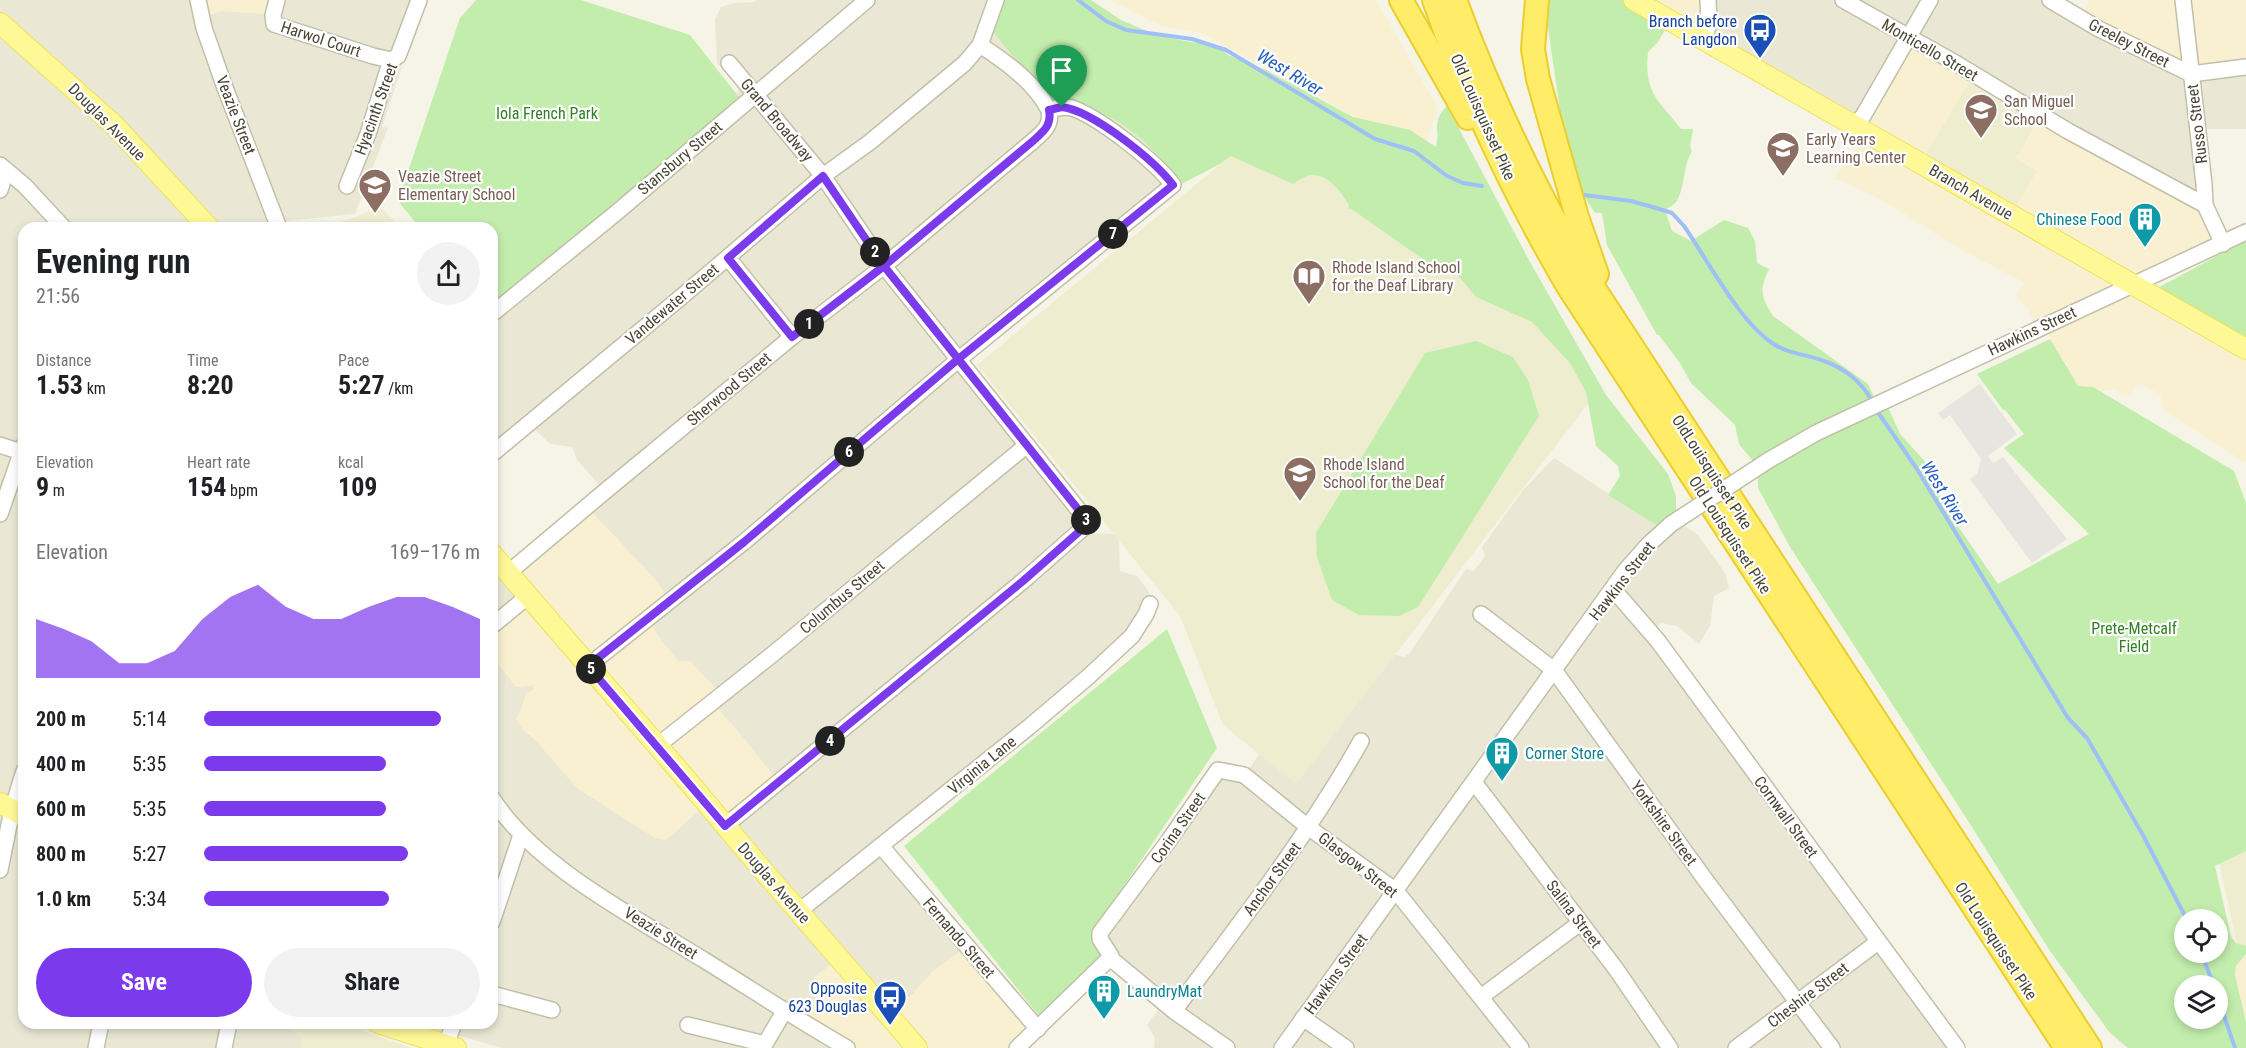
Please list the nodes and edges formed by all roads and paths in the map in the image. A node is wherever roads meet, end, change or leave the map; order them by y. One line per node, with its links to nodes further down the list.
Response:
1 (198, 0): 35 (street, Veazie Street)
2 (277, 0): 20 (street, Harwol Court)
3 (419, 0): 20 (street, Hyacinth Street)
4 (867, 0): 24 (street, Stansbury Street)
5 (996, 0): 19 (street, Vandewater Street)
6 (1401, 0): 32 (highway)
7 (1434, 0): 32 (highway, Old Louisquisset Pike)
8 (1455, 0): 42 (highway, Old Louisquisset Pike)
9 (1537, 0): 42 (highway)
10 (1634, 0): 18 (main road, Branch Avenue)
11 (1708, 0): 18 (street)
12 (1843, 0): 17 (street, Monticello Street)
13 (1930, 0): 17 (street)
14 (2050, 0): 23 (street, Greeley Street)
15 (2183, 0): 23 (street, Russo Street)
16 (0, 23): 34 (main road, Douglas Avenue)
17 (1908, 36): 26 (street); 31 (street, Monticello Street)
18 (1703, 40): 26 (main road, Branch Avenue)
19 (980, 45): 25 (street); 28 (street, Vandewater Street)
20 (391, 60): 29 (street, Hyacinth Street)
21 (729, 63): 24 (street, Grand Broadway)
22 (2246, 68): 23 (street)
23 (2191, 74): 31 (street, Russo Street)
24 (756, 93): 28 (street, Grand Broadway); 41 (street, Stansbury Street)
25 (1049, 110): 39 (street, Sherwood Street); 45 (street)
26 (1855, 125): 40 (main road, Branch Avenue)
27 (3, 168): 30 (street); 33 (street)
28 (823, 176): 38 (street, Vandewater Street); 39 (street, Grand Broadway)
29 (347, 186)
30 (0, 190)
31 (2205, 205): 37 (street, Russo Street)
32 (1528, 215): 107 (highway, Old Louisquisset Pike)
33 (58, 222)
34 (203, 222)
35 (277, 222)
36 (2246, 232): 37 (street, Hawkins Street)
37 (2223, 244): 40 (street, Hawkins Street)
38 (728, 258): 43 (street); 49 (street, Vandewater Street)
39 (884, 266): 43 (street, Sherwood Street); 45 (street)
40 (2132, 284): 44 (main road, Branch Avenue); 54 (street, Hawkins Street, bridge)
41 (498, 309)
42 (1623, 336): 61 (highway, OldLouisquisset Pike)
43 (792, 337): 53 (street, Sherwood Street)
44 (2246, 349)
45 (957, 360): 47 (street); 59 (street)
46 (0, 445): 48 (street)
47 (1027, 446): 63 (street, Columbus Street); 69 (street)
48 (18, 449)
49 (498, 449)
50 (18, 464): 51 (street)
51 (0, 514)
52 (498, 561): 53 (main road, Douglas Avenue)
53 (508, 573): 55 (main road, Douglas Avenue)
54 (1613, 589): 60 (street, Hawkins Street); 78 (street, Cornwall Street)
55 (528, 596): 58 (street); 59 (main road, Douglas Avenue)
56 (1150, 604): 72 (street, Virginia Lane)
57 (1481, 614): 60 (street, Yorkshire Street)
58 (498, 621)
59 (588, 666): 63 (main road, Douglas Avenue)
60 (1554, 670): 65 (street, Hawkins Street); 82 (street, Yorkshire Street)
61 (1859, 697): 108 (highway, Old Louisquisset Pike)
62 (1361, 741): 70 (street, Anchor Street)
63 (657, 746): 69 (main road, Douglas Avenue)
64 (1244, 775): 70 (street, Glasgow Street); 79 (street, Corina Street)
65 (1474, 782): 74 (street, Hawkins Street); 77 (street, Salina Street)
66 (18, 790): 68 (street)
67 (498, 807): 71 (street, Veazie Street)
68 (12, 810): 73 (street)
69 (725, 826): 76 (main road, Douglas Avenue)
70 (1308, 827): 74 (street, Glasgow Street); 85 (street, Anchor Street)
71 (521, 835): 75 (street); 84 (street, Veazie Street)
72 (881, 846): 76 (street, Virginia Lane); 92 (street, Fernando Street)
73 (0, 870)
74 (1396, 891): 81 (street, Glasgow Street); 86 (street, Hawkins Street)
75 (498, 904)
76 (798, 912): 97 (main road, Douglas Avenue)
77 (1580, 923): 81 (street); 103 (street, Salina Street)
78 (1878, 942): 82 (street, Cheshire Street); 106 (street, Cornwall Street)
79 (1110, 958): 85 (street); 92 (street)
80 (498, 996): 83 (street)
81 (1481, 997): 102 (street, Glasgow Street)
82 (1798, 1003): 104 (street, Cheshire Street); 105 (street, Yorkshire Street)
83 (552, 1010)
84 (785, 1010): 87 (street); 96 (street, Veazie Street)
85 (1174, 1011): 99 (street)
86 (1303, 1018): 100 (street, Hawkins Street); 101 (street)
87 (688, 1025)
88 (100, 1029): 94 (street)
89 (228, 1029): 95 (street)
90 (396, 1029): 93 (main road)
91 (453, 1029): 93 (street)
92 (1038, 1029): 98 (street)
93 (451, 1047)
94 (96, 1048)
95 (224, 1048)
96 (847, 1048)
97 (917, 1048)
98 (1017, 1048)
99 (1227, 1048)
100 (1282, 1048)
101 (1346, 1048)
102 (1521, 1048)
103 (1670, 1048)
104 (1736, 1048)
105 (1832, 1048)
106 (1957, 1048)
107 (2066, 1048)
108 (2090, 1048)

